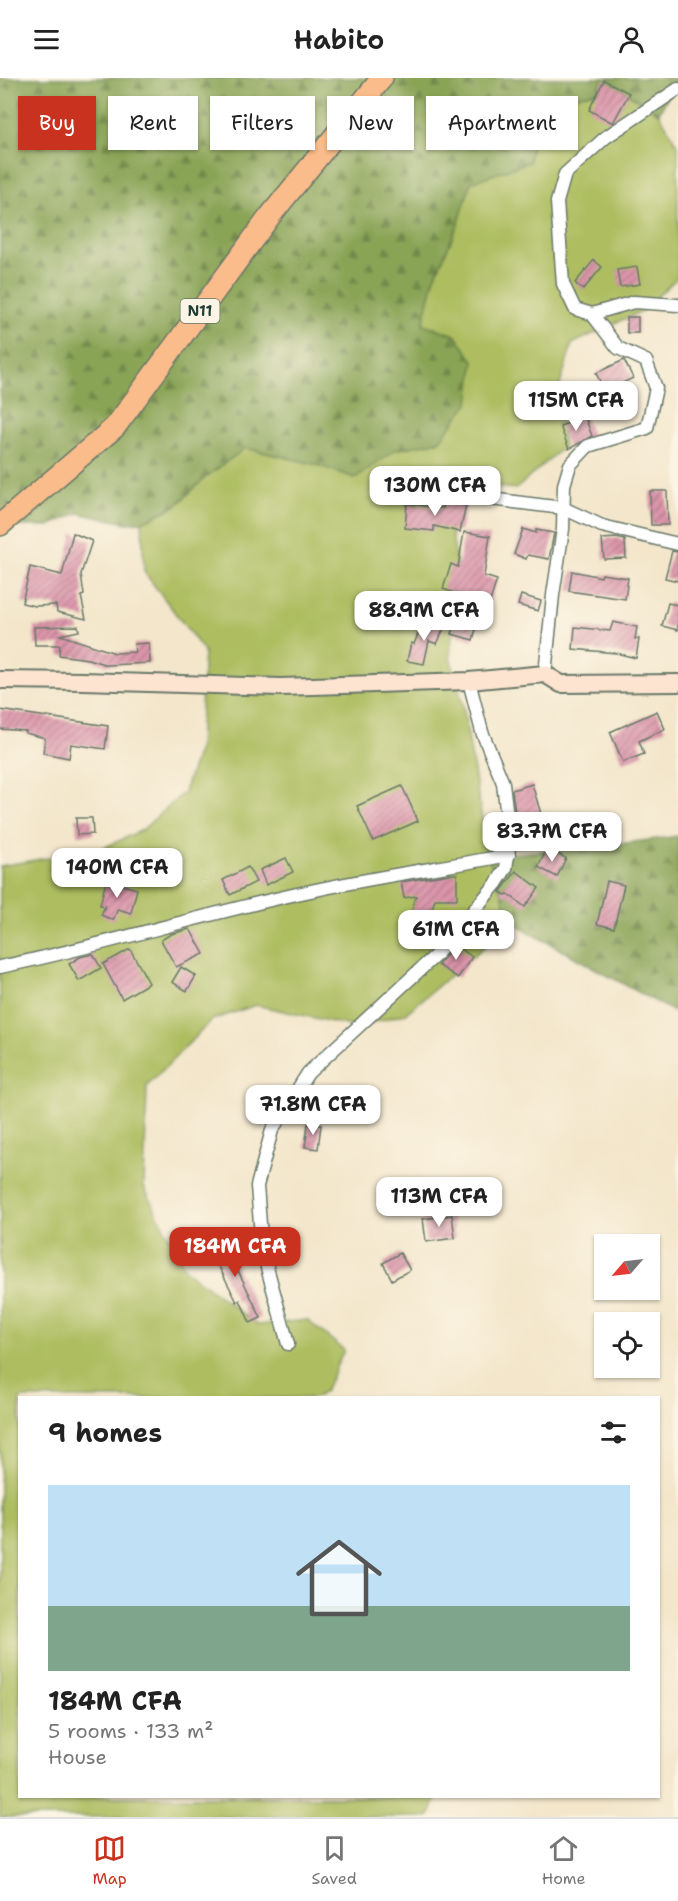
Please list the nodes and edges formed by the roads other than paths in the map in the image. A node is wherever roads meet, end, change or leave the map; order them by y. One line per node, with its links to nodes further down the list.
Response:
1 (382, 78): 7 (highway, N11)
2 (678, 89): 4 (street)
3 (678, 305): 4 (street)
4 (592, 314): 6 (street)
5 (466, 496): 6 (street)
6 (563, 508): 8 (street); 9 (street)
7 (0, 525)
8 (678, 544)
9 (545, 674): 11 (street); 12 (street)
10 (0, 680): 11 (street)
11 (469, 681): 13 (street)
12 (678, 683)
13 (509, 855): 14 (street); 15 (street)
14 (0, 967)
15 (288, 1344)

